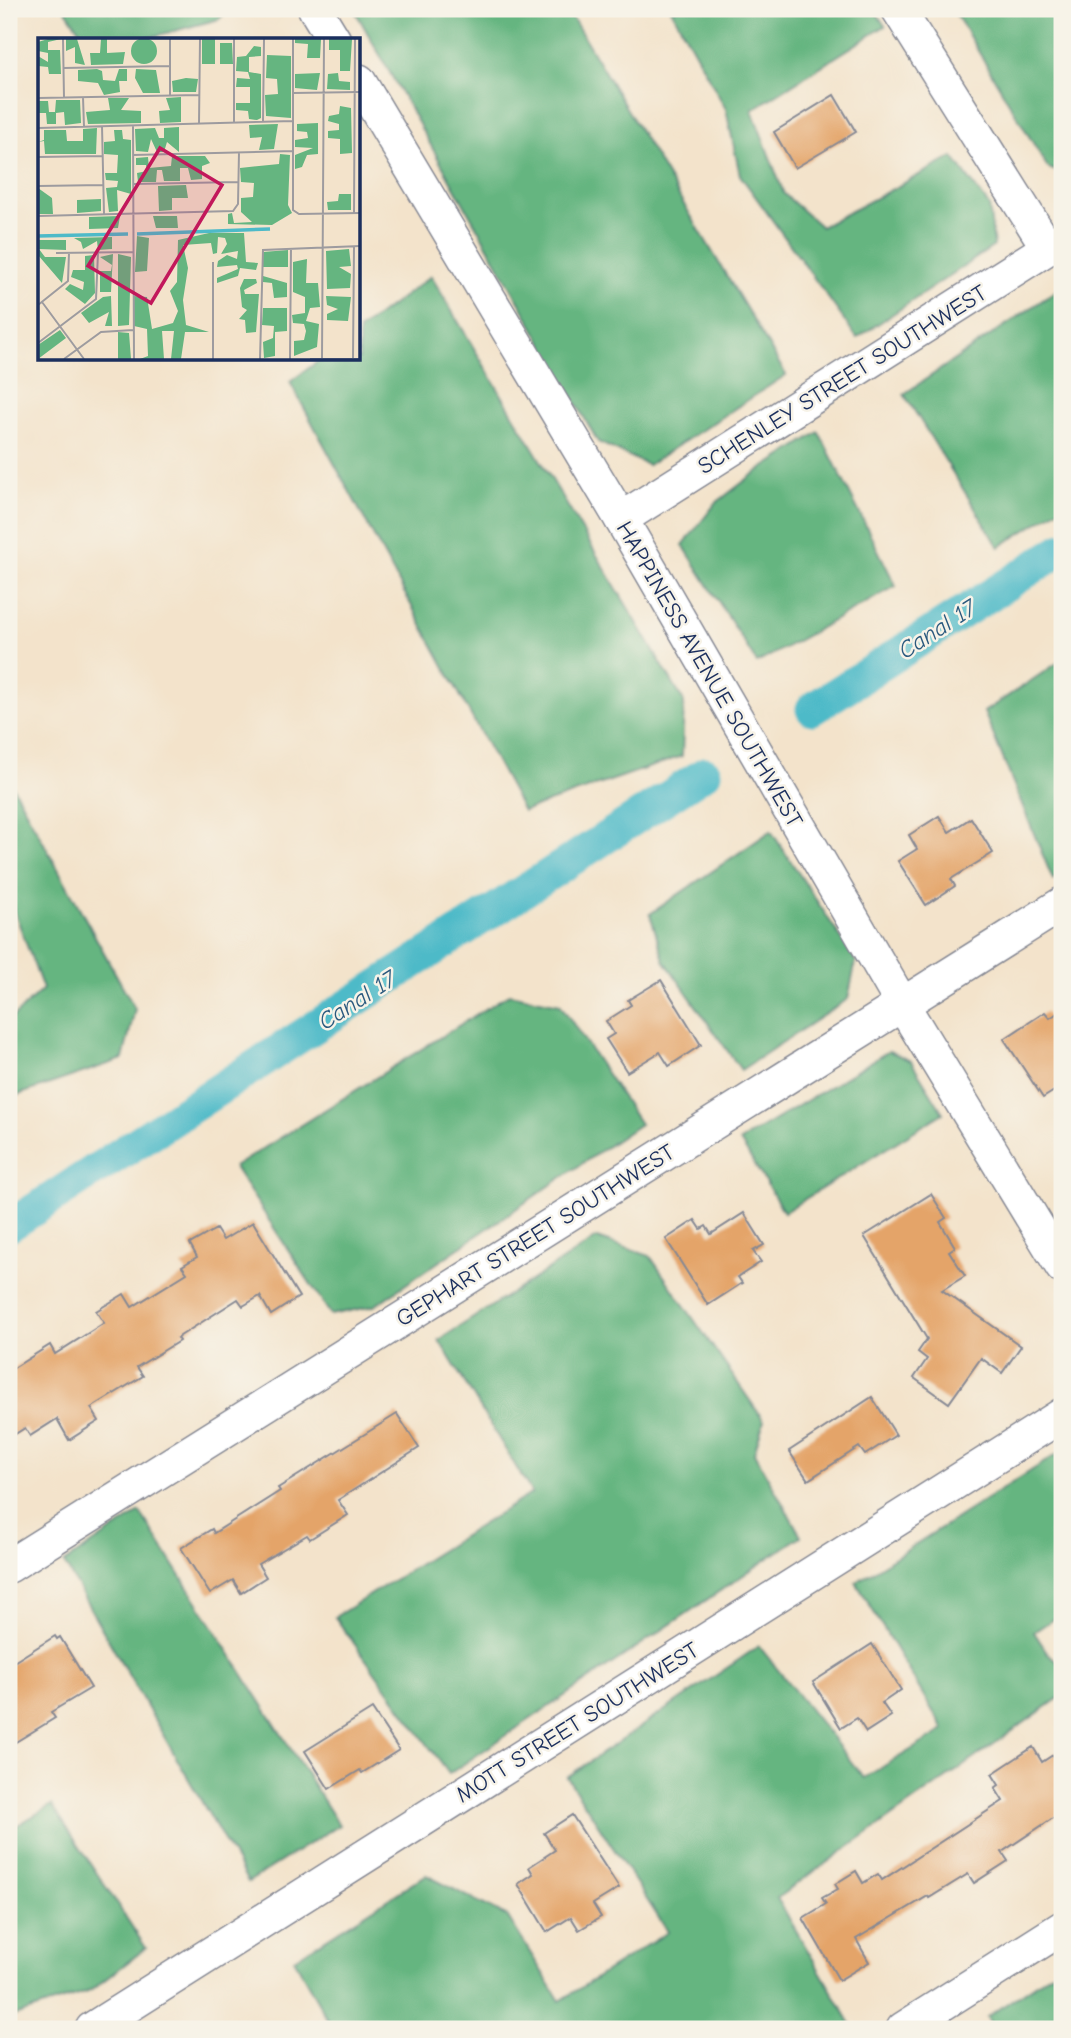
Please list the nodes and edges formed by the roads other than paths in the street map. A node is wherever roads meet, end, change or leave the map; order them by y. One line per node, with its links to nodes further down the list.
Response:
1 (315, 9): 3 (street)
2 (898, 9): 5 (street)
3 (333, 38)
4 (360, 83): 6 (street, HAPPINESS AVENUE SOUTHWEST)
5 (1055, 244): 6 (street, SCHENLEY STREET SOUTHWEST)
6 (621, 519): 8 (street, HAPPINESS AVENUE SOUTHWEST)
7 (1062, 904): 8 (street, GEPHART STREET SOUTHWEST)
8 (902, 1004): 9 (street, HAPPINESS AVENUE SOUTHWEST); 11 (street, GEPHART STREET SOUTHWEST)
9 (1062, 1267)
10 (1062, 1415): 13 (street, MOTT STREET SOUTHWEST)
11 (9, 1566)
12 (1062, 1928): 14 (street)
13 (92, 2029)
14 (903, 2029)

